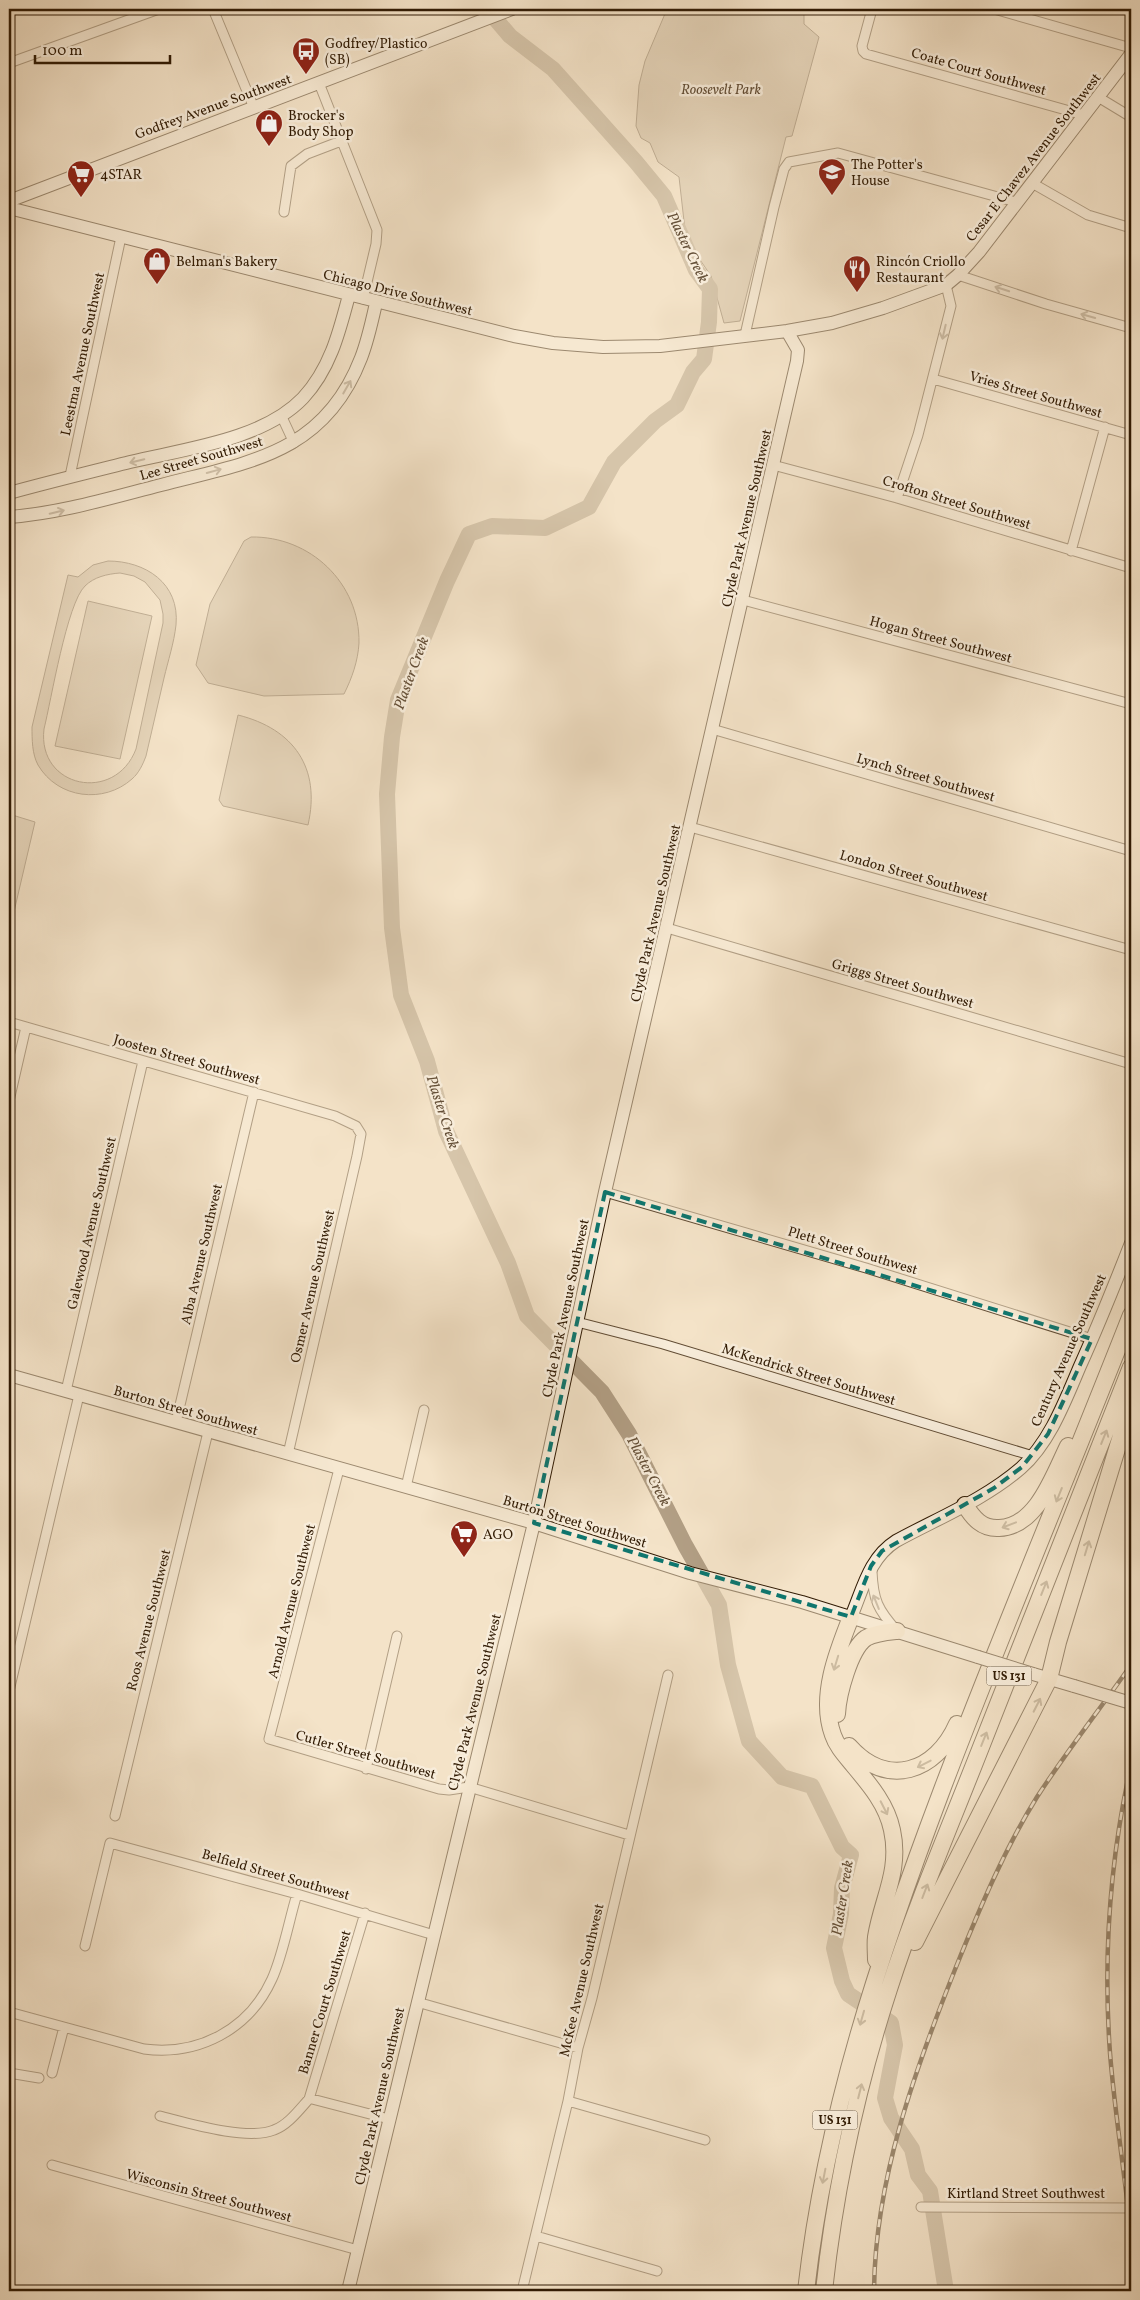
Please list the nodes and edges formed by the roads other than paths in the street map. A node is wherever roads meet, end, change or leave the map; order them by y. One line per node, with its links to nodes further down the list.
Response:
1 (159, 9): 8 (street)
2 (213, 9): 11 (street)
3 (511, 9): 9 (main road, Godfrey Avenue Southwest)
4 (872, 9): 12 (street, Coate Court Southwest)
5 (994, 9): 6 (street)
6 (1131, 48)
7 (1131, 54): 10 (main road, Cesar E Chavez Avenue Southwest)
8 (9, 62)
9 (319, 83): 11 (main road, Godfrey Avenue Southwest); 14 (street)
10 (1098, 97): 12 (main road, Cesar E Chavez Avenue Southwest); 13 (street)
11 (254, 108): 16 (main road, Godfrey Avenue Southwest)
12 (1084, 115): 15 (main road, Cesar E Chavez Avenue Southwest)
13 (1131, 117)
14 (341, 141): 19 (street); 25 (street)
15 (1032, 183): 17 (main road, Cesar E Chavez Avenue Southwest); 20 (street)
16 (9, 200)
17 (1016, 202): 22 (main road, Cesar E Chavez Avenue Southwest); 29 (street)
18 (9, 208): 21 (main road, Chicago Drive Southwest)
19 (284, 212)
20 (1131, 228)
21 (121, 237): 24 (main road, Chicago Drive Southwest); 36 (street, Leestma Avenue Southwest)
22 (958, 275): 23 (main road, Cesar E Chavez Avenue Southwest); 27 (street, one-way to 22)
23 (946, 285): 28 (main road, Cesar E Chavez Avenue Southwest); 30 (street, one-way to 30)
24 (348, 295): 25 (main road, Chicago Drive Southwest); 31 (main road, Lee Street Southwest)
25 (363, 299): 26 (main road, Chicago Drive Southwest)
26 (376, 303): 29 (main road, Chicago Drive Southwest); 34 (main road, Lee Street Southwest, one-way to 26)
27 (1131, 328)
28 (787, 331): 29 (main road, Chicago Drive Southwest); 35 (main road, Clyde Park Avenue Southwest)
29 (745, 335)
30 (933, 379): 32 (street, Vries Street Southwest); 38 (street)
31 (281, 416): 34 (street); 36 (main road, Lee Street Southwest, one-way to 36)
32 (1105, 427): 33 (street, Vries Street Southwest); 40 (street)
33 (1131, 435)
34 (294, 443): 39 (main road, Lee Street Southwest, one-way to 34)
35 (773, 465): 38 (street, Crofton Street Southwest); 42 (main road, Clyde Park Avenue Southwest)
36 (70, 476): 37 (main road, Lee Street Southwest)
37 (9, 493)
38 (897, 498): 40 (street, Crofton Street Southwest)
39 (9, 517)
40 (1071, 551): 41 (street, Crofton Street Southwest)
41 (1131, 568)
42 (743, 600): 43 (street, Hogan Street Southwest); 44 (main road, Clyde Park Avenue Southwest)
43 (1131, 704)
44 (712, 729): 45 (main road, Clyde Park Avenue Southwest); 46 (street, Lynch Street Southwest)
45 (690, 827): 47 (main road, Clyde Park Avenue Southwest); 48 (street, London Street Southwest)
46 (1131, 851)
47 (667, 928): 52 (street, Griggs Street Southwest); 56 (main road, Clyde Park Avenue Southwest)
48 (1131, 950)
49 (9, 1022): 50 (street, Joosten Street Southwest)
50 (26, 1027): 51 (street, Joosten Street Southwest); 54 (street)
51 (143, 1061): 53 (street, Joosten Street Southwest); 64 (street, Galewood Avenue Southwest)
52 (1131, 1064)
53 (254, 1092): 55 (street, Joosten Street Southwest); 68 (street, Alba Avenue Southwest)
54 (9, 1101)
55 (356, 1126): 70 (street, Osmer Avenue Southwest)
56 (606, 1192): 59 (main road, Clyde Park Avenue Southwest); 60 (street, Plett Street Southwest)
57 (1131, 1243): 60 (main road, Century Avenue Southwest)
58 (1131, 1315): 62 (highway, US 131)
59 (576, 1328): 71 (street, McKendrick Street Southwest); 75 (main road, Clyde Park Avenue Southwest)
60 (1092, 1339): 71 (main road, Century Avenue Southwest)
61 (1131, 1367): 95 (highway, US 131, one-way to 61)
62 (1110, 1369): 74 (highway, one-way to 74); 83 (highway, US 131, one-way to 83)
63 (9, 1375): 64 (main road, Burton Street Southwest)
64 (66, 1391): 65 (main road, Burton Street Southwest)
65 (79, 1395): 68 (main road, Burton Street Southwest); 82 (street)
66 (1131, 1403): 81 (highway, one-way to 66)
67 (424, 1410): 73 (street)
68 (176, 1422): 69 (main road, Burton Street Southwest)
69 (208, 1432): 70 (main road, Burton Street Southwest); 88 (street, Roos Avenue Southwest)
70 (288, 1454): 72 (main road, Burton Street Southwest)
71 (1033, 1456): 74 (main road, Century Avenue Southwest)
72 (339, 1469): 73 (main road, Burton Street Southwest); 85 (street, Arnold Avenue Southwest)
73 (406, 1487): 75 (main road, Burton Street Southwest)
74 (965, 1505): 76 (main road, Century Avenue Southwest)
75 (534, 1523): 77 (main road, Burton Street Southwest); 87 (main road, Clyde Park Avenue Southwest)
76 (871, 1566): 77 (main road, Century Avenue Southwest); 78 (street, one-way to 76)
77 (851, 1617): 78 (main road, Burton Street Southwest); 94 (highway, one-way to 94)
78 (897, 1631): 81 (main road, Burton Street Southwest, bridge); 83 (highway, one-way to 78)
79 (397, 1636): 86 (street)
80 (668, 1675): 89 (street, McKee Avenue Southwest)
81 (1050, 1679): 84 (main road, Burton Street Southwest, bridge); 95 (highway, one-way to 81)
82 (9, 1691)
83 (976, 1701): 94 (highway, US 131)
84 (1131, 1703)
85 (270, 1739): 86 (street, Cutler Street Southwest)
86 (366, 1769): 87 (street, Cutler Street Southwest)
87 (469, 1787): 89 (street, Cutler Street Southwest); 92 (main road, Clyde Park Avenue Southwest)
88 (114, 1816)
89 (629, 1835): 99 (street, McKee Avenue Southwest)
90 (297, 1894): 91 (street, Belfield Street Southwest); 93 (street, Belfield Street Southwest); 98 (street)
91 (365, 1914): 92 (street, Belfield Street Southwest); 103 (street, Banner Court Southwest)
92 (434, 1935): 96 (main road, Clyde Park Avenue Southwest)
93 (85, 1946)
94 (877, 1971): 117 (highway, US 131, one-way to 117)
95 (889, 1987): 114 (highway, US 131, one-way to 95)
96 (417, 2002): 99 (street); 106 (main road, Clyde Park Avenue Southwest)
97 (9, 2012): 98 (street)
98 (64, 2027): 100 (street)
99 (578, 2048): 104 (street, McKee Avenue Southwest)
100 (52, 2073)
101 (9, 2074): 102 (street)
102 (39, 2078)
103 (309, 2099): 105 (street, Banner Court Southwest); 106 (street)
104 (568, 2101): 107 (street); 111 (street, McKee Avenue Southwest)
105 (160, 2116)
106 (389, 2119): 112 (main road, Clyde Park Avenue Southwest)
107 (705, 2140)
108 (52, 2166): 112 (street, Wisconsin Street Southwest)
109 (921, 2207): 110 (street, Kirtland Street Southwest)
110 (1131, 2208)
111 (536, 2236): 113 (street); 116 (street, McKee Avenue Southwest)
112 (358, 2250): 115 (main road, Clyde Park Avenue Southwest)
113 (657, 2271)
114 (825, 2284)
115 (348, 2291)
116 (522, 2291)
117 (806, 2291)

